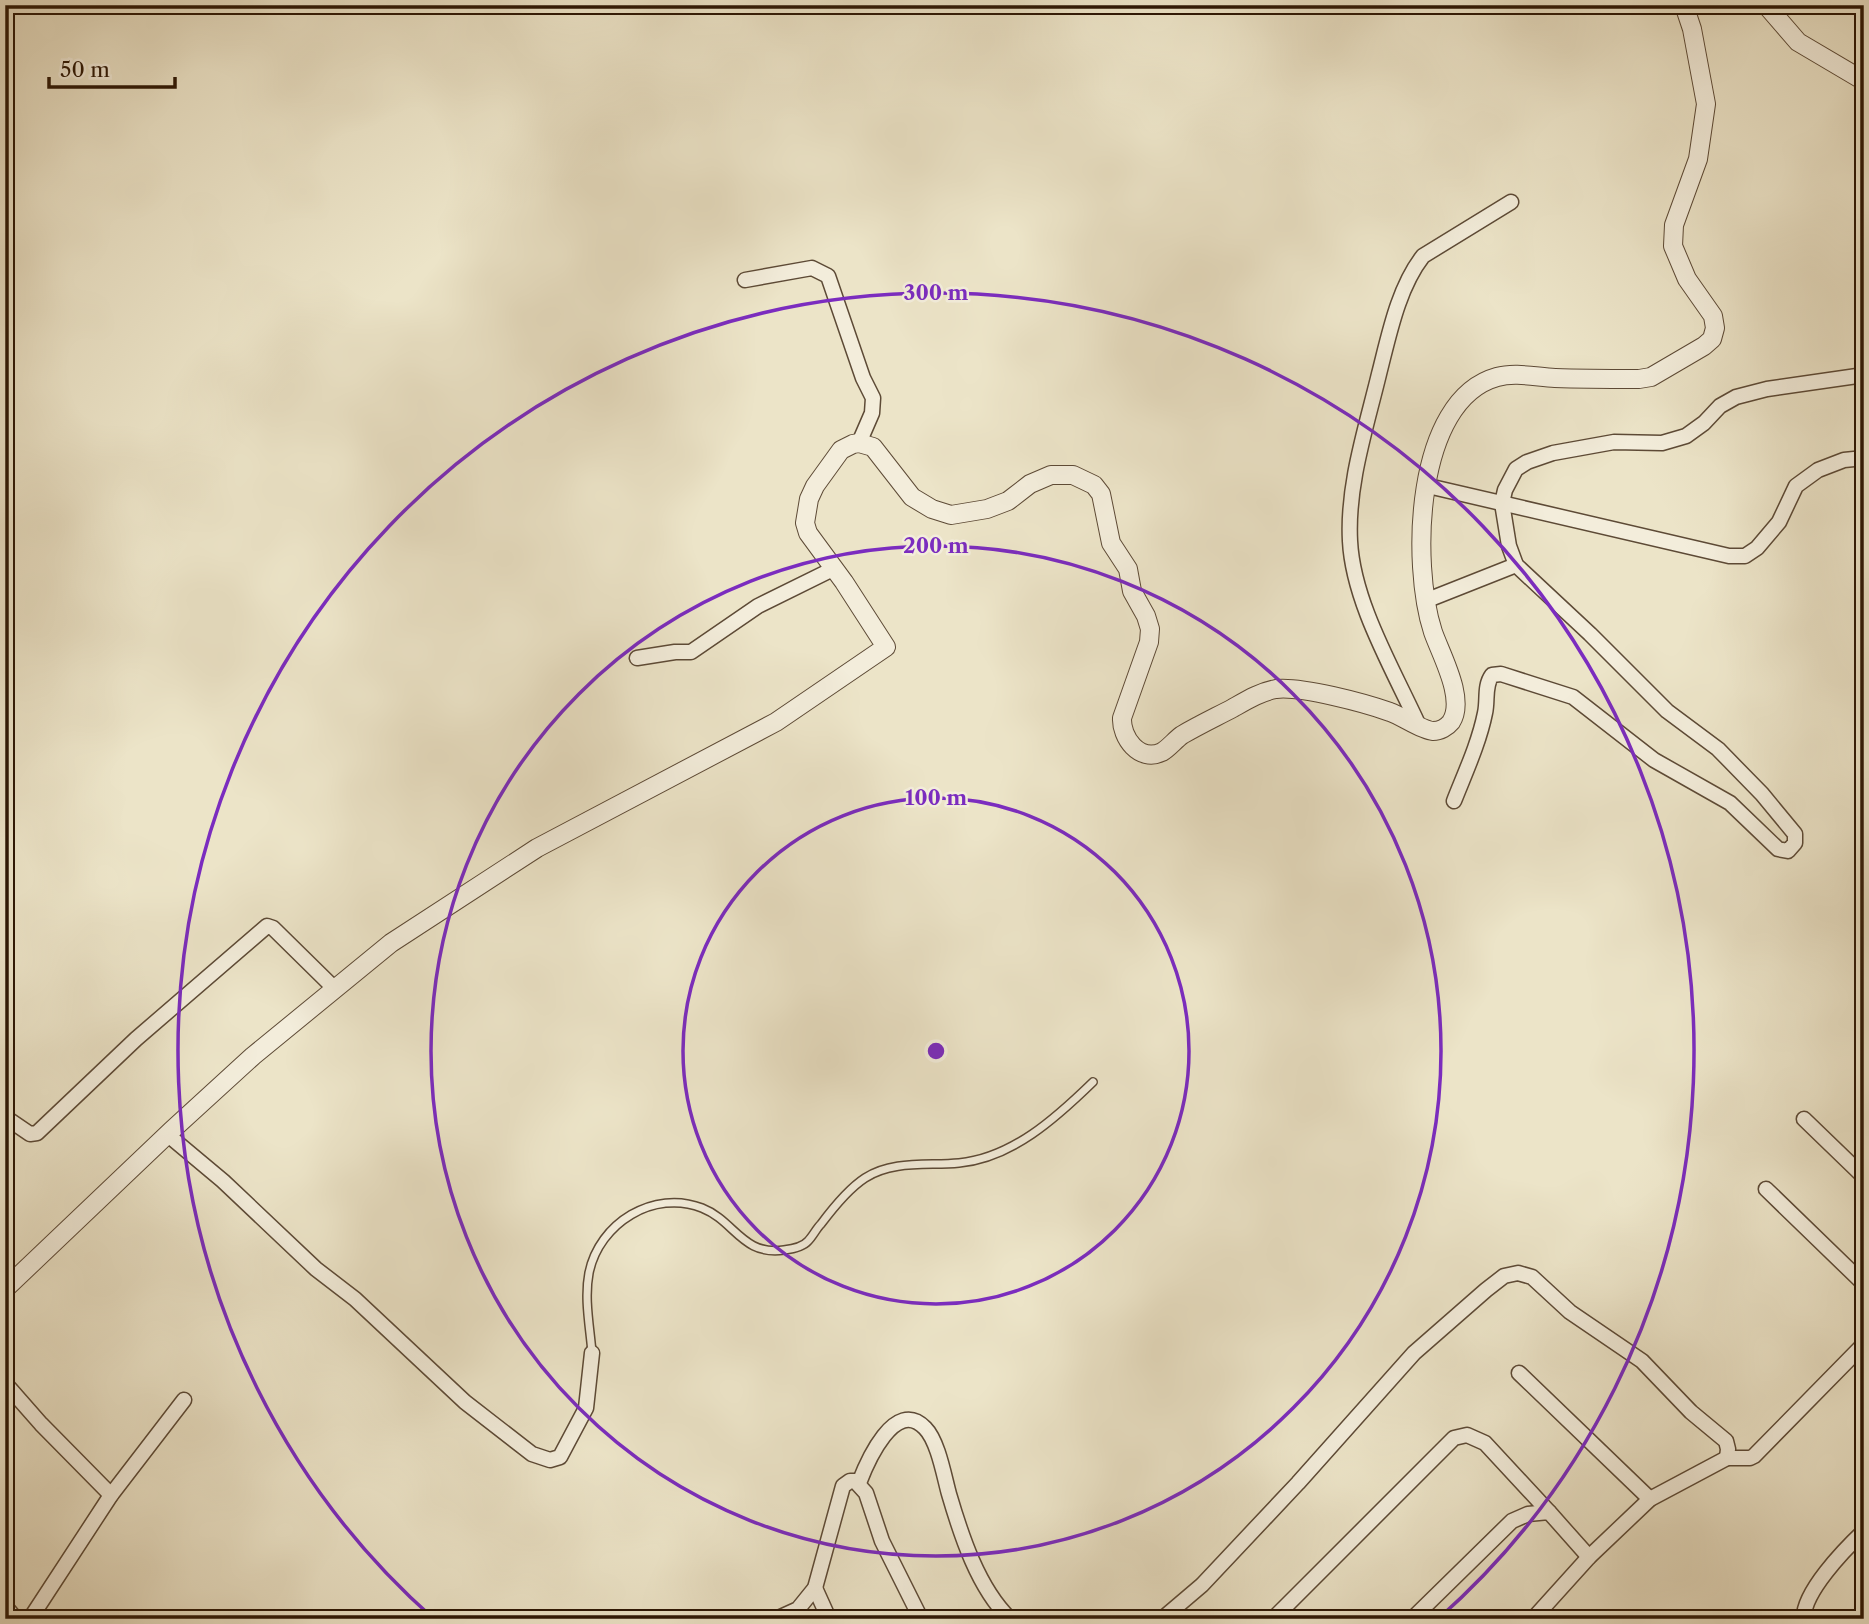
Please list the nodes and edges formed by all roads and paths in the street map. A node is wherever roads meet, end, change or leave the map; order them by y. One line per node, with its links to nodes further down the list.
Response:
1 (1685, 5): 9 (street)
2 (1766, 5): 3 (street)
3 (1864, 81)
4 (1511, 202): 15 (street)
5 (745, 280): 7 (street)
6 (1864, 375): 10 (street)
7 (859, 443): 12 (street); 15 (street)
8 (1864, 458): 10 (street)
9 (1427, 486): 10 (street); 13 (street)
10 (1502, 503): 11 (street)
11 (1516, 565): 13 (street); 16 (street)
12 (833, 569): 14 (street); 17 (street)
13 (1425, 601): 15 (street)
14 (637, 658)
15 (1418, 724)
16 (1454, 802)
17 (334, 988): 19 (street); 21 (street)
18 (1093, 1082): 27 (lane)
19 (5, 1117)
20 (1804, 1119): 22 (street)
21 (168, 1135): 25 (street); 27 (street)
22 (1864, 1177)
23 (1766, 1189): 24 (street)
24 (1864, 1284)
25 (5, 1289)
26 (1864, 1344): 31 (street)
27 (592, 1353)
28 (1519, 1373): 34 (street)
29 (5, 1383): 33 (street)
30 (184, 1400): 33 (street)
31 (1727, 1458): 34 (street); 46 (street)
32 (859, 1483): 38 (street); 44 (street); 45 (street)
33 (111, 1495): 41 (street)
34 (1650, 1499): 37 (street)
35 (1549, 1511): 37 (street); 47 (street); 48 (street)
36 (1864, 1531): 50 (street)
37 (1589, 1557): 49 (street)
38 (815, 1588): 42 (street); 43 (street)
39 (5, 1606): 40 (street)
40 (16, 1619)
41 (30, 1619)
42 (776, 1619)
43 (829, 1619)
44 (921, 1619)
45 (1010, 1619)
46 (1162, 1619)
47 (1273, 1619)
48 (1412, 1619)
49 (1532, 1619)
50 (1804, 1619)

